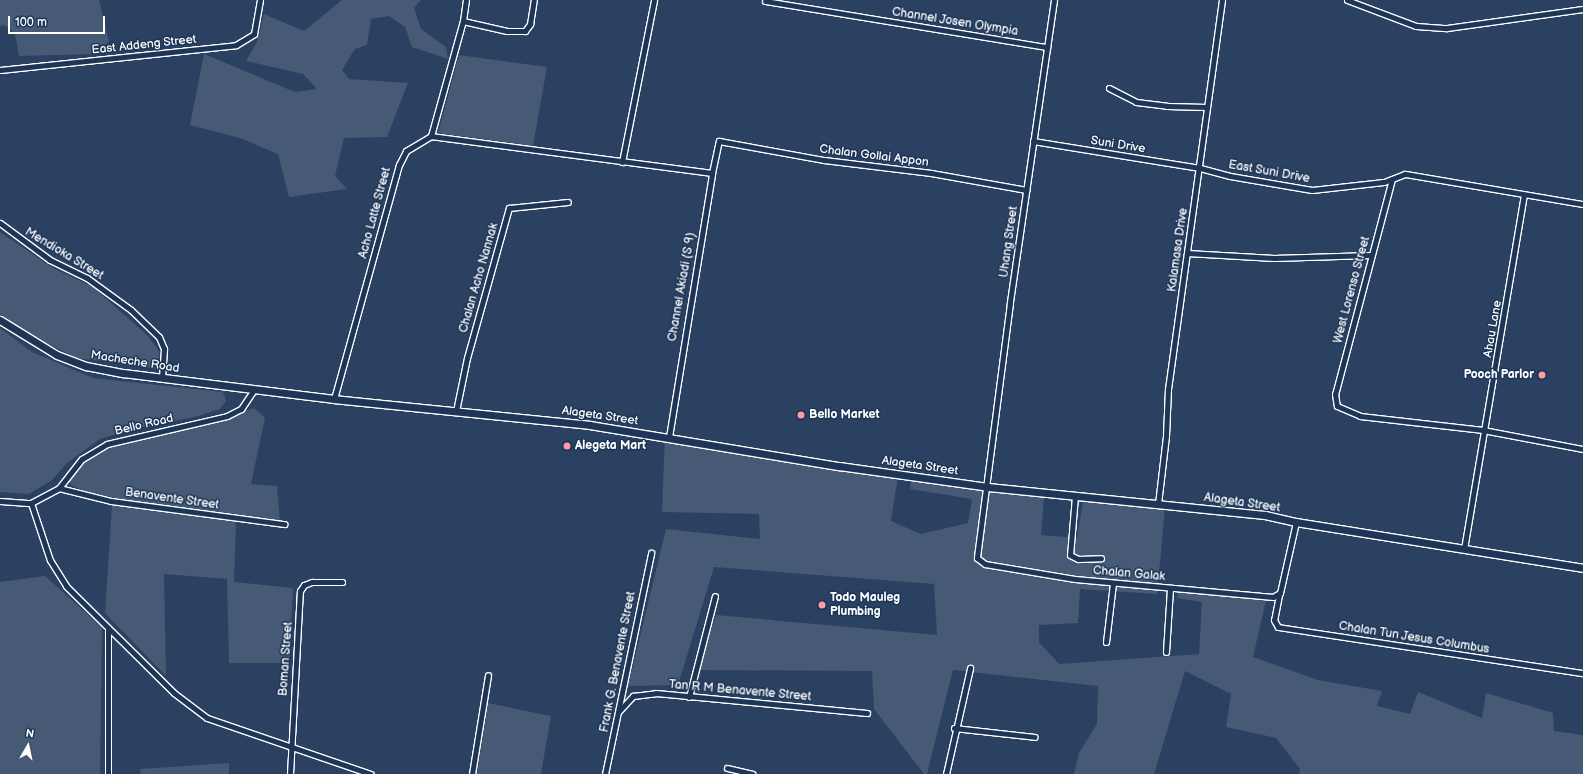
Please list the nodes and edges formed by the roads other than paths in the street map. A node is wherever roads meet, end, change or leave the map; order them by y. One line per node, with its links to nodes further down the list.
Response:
1 (260, 0): 12 (street, East Addeng Street)
2 (466, 0): 10 (street)
3 (534, 0): 10 (street)
4 (654, 0): 18 (street)
5 (1054, 0): 11 (street, Uhang Street)
6 (1222, 0): 14 (street, Kalamasa Drive)
7 (1347, 0): 9 (street)
8 (765, 1): 11 (street, Channel Josen Olympia)
9 (1583, 9)
10 (463, 21): 15 (street)
11 (1047, 48): 17 (street, Uhang Street)
12 (0, 70)
13 (1109, 88): 14 (street)
14 (1206, 107): 19 (street, Kalamasa Drive)
15 (431, 136): 18 (street); 32 (street, Acho Latte Street)
16 (720, 141): 20 (street, Channel Akiadi (S 9)); 22 (street, Chalan Gollai Appon)
17 (1033, 141): 19 (street, Suni Drive); 22 (street, Uhang Street)
18 (622, 162): 20 (street)
19 (1200, 168): 21 (street, East Suni Drive); 27 (street, Kalamasa Drive)
20 (712, 173): 35 (street, Channel Akiadi (S 9))
21 (1392, 179): 23 (street, East Suni Drive); 28 (street, West Lorenso Street)
22 (1026, 190): 37 (street, Uhang Street)
23 (1524, 195): 25 (street); 34 (street, Ahau Lane)
24 (568, 202): 33 (street, Chalan Acho Nannak)
25 (1583, 204)
26 (0, 223): 30 (street, Mendioka Street)
27 (1187, 253): 28 (street); 42 (street, Kalamasa Drive)
28 (1371, 255): 34 (street, West Lorenso Street)
29 (0, 320): 30 (main road, Macheche Road)
30 (162, 377): 31 (main road, Macheche Road)
31 (254, 390): 32 (main road, Alageta Street); 38 (street, Bello Road)
32 (334, 399): 33 (main road, Alageta Street)
33 (456, 411): 35 (main road, Alageta Street)
34 (1483, 430): 36 (street); 45 (street, Ahau Lane)
35 (669, 436): 37 (main road, Alageta Street)
36 (1583, 449)
37 (988, 487): 39 (main road, Alageta Street); 50 (street, Chalan Galak)
38 (58, 488): 41 (street, Bello Road); 44 (street, Benavente Street)
39 (1076, 496): 42 (main road, Alageta Street); 47 (street)
40 (0, 501): 41 (street)
41 (31, 504): 54 (street)
42 (1158, 504): 43 (main road, Alageta Street)
43 (1296, 522): 45 (main road, Alageta Street); 52 (street)
44 (284, 524)
45 (1464, 549): 48 (main road, Alageta Street)
46 (651, 553): 61 (street, Frank G. Benavente Street)
47 (1100, 558)
48 (1583, 568)
49 (342, 582): 65 (street, Boman Street)
50 (1113, 583): 51 (street, Chalan Galak); 55 (street)
51 (1170, 588): 52 (street, Chalan Galak); 56 (street)
52 (1280, 593): 58 (street, Chalan Tun Jesus Columbus)
53 (715, 596): 60 (street)
54 (108, 628): 65 (street); 67 (street)
55 (1106, 642)
56 (1166, 652)
57 (970, 668): 63 (street)
58 (1583, 673)
59 (488, 675): 70 (street)
60 (689, 697): 61 (street, Tan R M Benavente Street); 62 (street, Tan R M Benavente Street)
61 (619, 711): 71 (street, Frank G. Benavente Street)
62 (867, 713)
63 (954, 728): 64 (street); 73 (street)
64 (1035, 737)
65 (291, 748): 68 (street, Boman Street); 69 (street)
66 (727, 768): 72 (street)
67 (108, 774)
68 (290, 774)
69 (371, 774)
70 (472, 774)
71 (605, 774)
72 (752, 774)
73 (946, 774)

